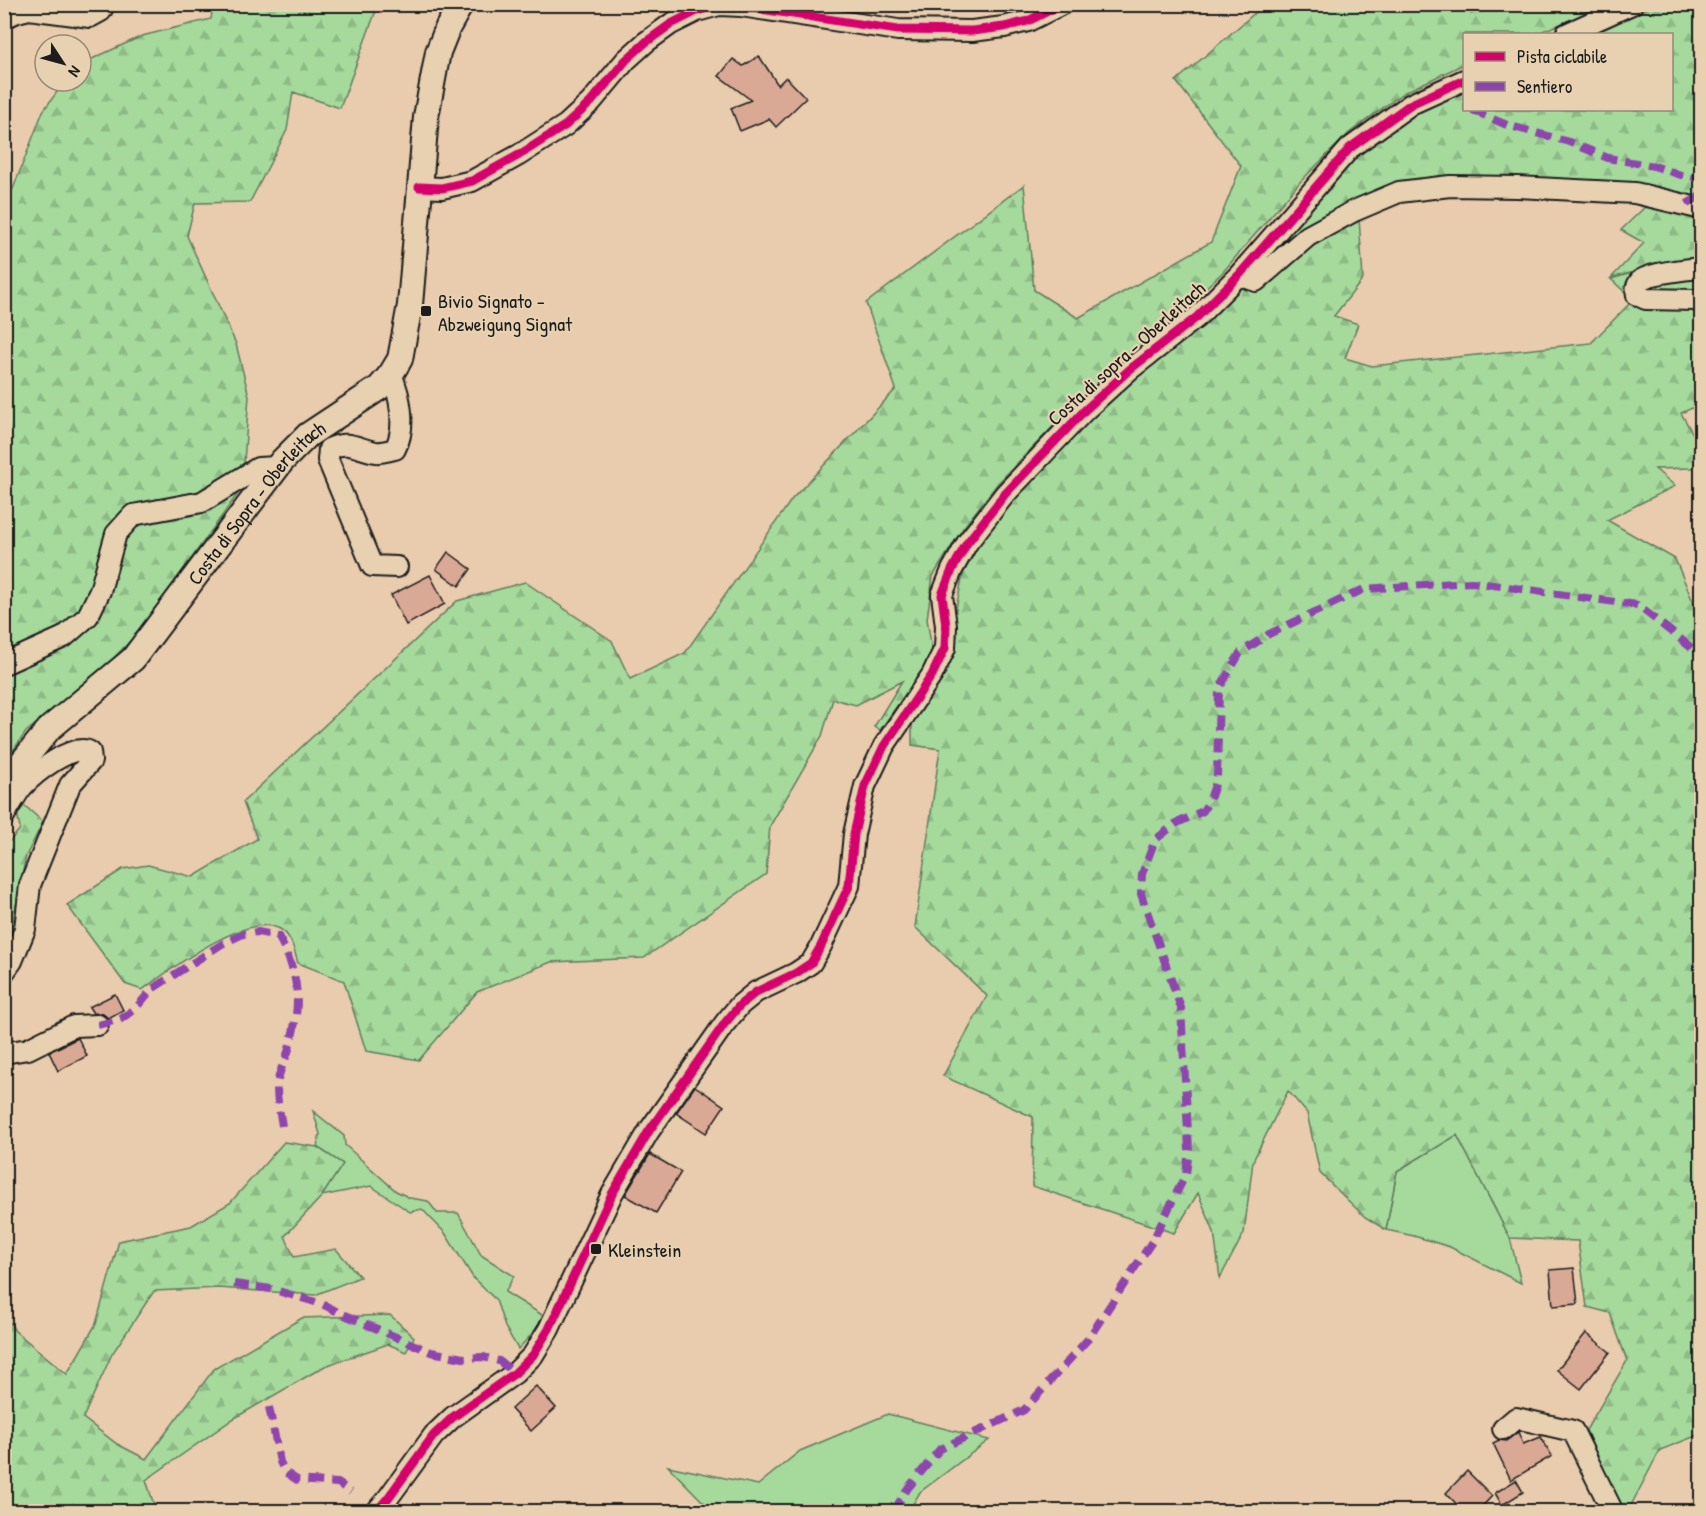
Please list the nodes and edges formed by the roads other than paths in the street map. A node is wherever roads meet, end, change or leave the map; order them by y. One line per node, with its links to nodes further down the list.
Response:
1 (104, 4): 5 (street)
2 (461, 4): 8 (main road, Costa di Sopra - Oberleitach)
3 (1062, 4): 8 (street)
4 (1632, 4): 6 (street)
5 (4, 18)
6 (1568, 33)
7 (1463, 80): 11 (street, Costa di sopra - Oberleitach)
8 (419, 187): 13 (main road, Costa di Sopra - Oberleitach)
9 (1701, 209): 11 (street)
10 (1701, 268): 12 (street)
11 (1239, 275): 23 (street, Costa di sopra - Oberleitach)
12 (1701, 303)
13 (391, 374): 14 (main road, Costa di Sopra - Oberleitach); 15 (street)
14 (277, 467): 16 (street); 17 (main road, Costa di Sopra - Oberleitach)
15 (397, 567)
16 (4, 664)
17 (4, 784)
18 (4, 816): 19 (street)
19 (4, 972)
20 (98, 1024): 21 (street)
21 (4, 1053)
22 (1503, 1429): 24 (street)
23 (376, 1512)
24 (1613, 1512)

